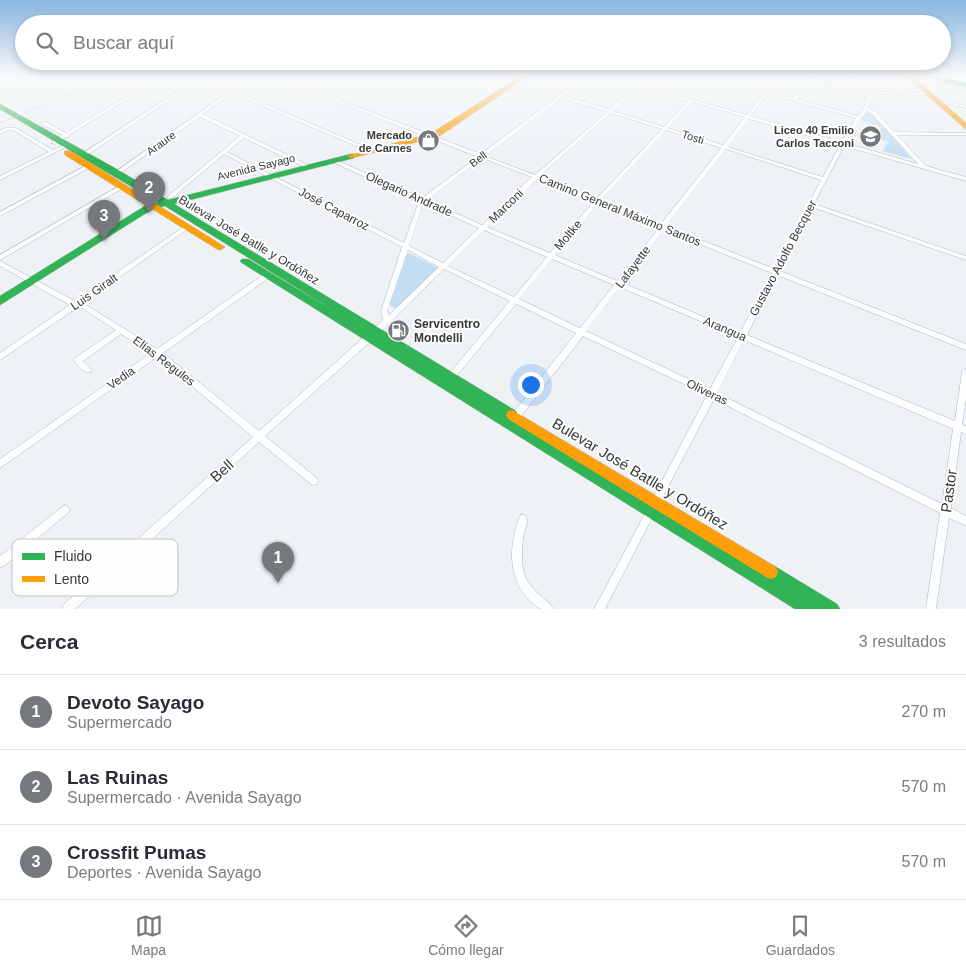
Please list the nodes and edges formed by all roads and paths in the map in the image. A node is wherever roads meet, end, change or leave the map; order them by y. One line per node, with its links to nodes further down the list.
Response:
1 (120, 104): 31 (street)
2 (161, 104): 35 (street)
3 (215, 104): 19 (street, Araure)
4 (262, 104): 33 (street)
5 (348, 104): 29 (street, Camino General Máximo Santos)
6 (481, 104): 29 (main road, Avenida Sayago)
7 (551, 104): 36 (street, Bell)
8 (590, 104): 17 (street, Tosti)
9 (619, 104): 17 (street, Marconi)
10 (688, 104): 24 (street, Moltke)
11 (708, 104): 20 (street)
12 (758, 104): 20 (street, Lafayette)
13 (810, 104): 21 (street)
14 (940, 104): 23 (main road)
15 (0, 106): 31 (main road, Bulevar José Batlle y Ordóñez)
16 (866, 107): 21 (street, Gustavo Adolfo Becquer); 26 (street)
17 (611, 111): 24 (street, Tosti); 43 (street, Marconi)
18 (0, 112): 31 (main road, Bulevar José Batlle y Ordóñez)
19 (200, 115): 28 (street); 41 (street, Araure)
20 (750, 116): 30 (street); 32 (street, Lafayette)
21 (857, 117): 30 (street, Gustavo Adolfo Becquer)
22 (44, 123): 31 (street, Bulevar José Batlle y Ordóñez)
23 (966, 127)
24 (666, 128): 32 (street, Tosti); 50 (street, Moltke)
25 (0, 133): 31 (street, Bulevar José Batlle y Ordóñez)
26 (893, 133): 27 (street); 40 (street)
27 (966, 134)
28 (243, 136): 34 (street); 39 (street)
29 (432, 136): 33 (main road, Avenida Sayago); 36 (street, Camino General Máximo Santos)
30 (843, 143): 40 (street); 45 (street, Gustavo Adolfo Becquer)
31 (60, 144): 35 (main road, Bulevar José Batlle y Ordóñez); 38 (main road, Bulevar José Batlle y Ordóñez); 44 (street)
32 (726, 147): 45 (street, Tosti); 55 (street, Lafayette)
33 (372, 151): 37 (main road, Avenida Sayago)
34 (224, 152): 42 (street, José Caparroz); 48 (street)
35 (85, 154): 41 (main road, Bulevar José Batlle y Ordóñez)
36 (482, 156): 43 (street, Camino General Máximo Santos); 49 (street, Bell)
37 (334, 161): 39 (main road, Avenida Sayago); 49 (street, Olegario Andrade)
38 (89, 166): 47 (main road, Bulevar José Batlle y Ordóñez); 53 (street)
39 (309, 167): 42 (main road, Avenida Sayago)
40 (924, 167): 46 (street)
41 (117, 173): 48 (main road, Bulevar José Batlle y Ordóñez)
42 (272, 176): 48 (main road, Avenida Sayago); 57 (street, José Caparroz)
43 (536, 177): 50 (street, Camino General Máximo Santos); 56 (street, Marconi)
44 (0, 178)
45 (825, 179): 51 (street, Gustavo Adolfo Becquer)
46 (966, 179)
47 (122, 187): 52 (main road, Bulevar José Batlle y Ordóñez); 59 (street)
48 (167, 200): 52 (main road, Avenida Sayago); 73 (main road, Bulevar José Batlle y Ordóñez)
49 (424, 200): 56 (street, Olegario Andrade); 57 (street, Bell)
50 (597, 201): 55 (street, Camino General Máximo Santos); 58 (street, Moltke)
51 (811, 205): 60 (street); 63 (street, Gustavo Adolfo Becquer)
52 (154, 206): 54 (main road, Bulevar José Batlle y Ordóñez); 65 (main road, Avenida Sayago)
53 (1, 212)
54 (188, 227): 64 (main road, Bulevar José Batlle y Ordóñez); 69 (street, Luis Giralt)
55 (663, 227): 63 (street, Camino General Máximo Santos); 66 (street, Lafayette)
56 (484, 228): 58 (street, Arangua); 62 (street, Marconi)
57 (405, 246): 62 (street, José Caparroz); 70 (street, Bell)
58 (551, 256): 66 (street, Arangua); 67 (street, Moltke)
59 (0, 258)
60 (966, 258)
61 (0, 263): 65 (street, Elías Regules)
62 (445, 267): 67 (street, Oliveras); 70 (street, Marconi)
63 (776, 273): 74 (street, Gustavo Adolfo Becquer); 75 (street, Camino General Máximo Santos)
64 (268, 275): 73 (main road, Bulevar José Batlle y Ordóñez); 76 (street, Vedia)
65 (31, 281): 68 (main road, Avenida Sayago); 69 (street, Elías Regules)
66 (619, 285): 72 (street, Lafayette); 74 (street, Arangua)
67 (516, 300): 72 (street, Oliveras); 81 (street, Moltke)
68 (0, 301)
69 (77, 304): 71 (street, Elías Regules); 77 (street, Luis Giralt)
70 (388, 321): 73 (street, Marconi)
71 (121, 330): 76 (street, Elías Regules); 79 (street)
72 (582, 332): 82 (street, Oliveras); 83 (street, Lafayette)
73 (373, 335): 78 (main road, Bulevar José Batlle y Ordóñez); 85 (street, Bell)
74 (742, 336): 82 (street, Gustavo Adolfo Becquer); 84 (street, Arangua)
75 (966, 348)
76 (157, 353): 85 (street, Elías Regules); 86 (street, Vedia)
77 (0, 357)
78 (429, 369): 81 (main road, Bulevar José Batlle y Ordóñez); 90 (main road, Bulevar José Batlle y Ordóñez)
79 (88, 370)
80 (966, 372): 84 (street, Pastor)
81 (451, 377): 83 (main road, Bulevar José Batlle y Ordóñez)
82 (712, 394): 88 (street, Gustavo Adolfo Becquer); 91 (street, Oliveras)
83 (516, 416): 88 (main road, Bulevar José Batlle y Ordóñez)
84 (962, 428): 91 (street, Pastor)
85 (260, 437): 87 (street, Elías Regules); 95 (street, Bell)
86 (0, 464)
87 (314, 481)
88 (656, 501): 103 (main road, Bulevar José Batlle y Ordóñez)
89 (64, 510): 94 (street)
90 (651, 511): 101 (street); 102 (main road, Bulevar José Batlle y Ordóñez)
91 (946, 511): 93 (street, Oliveras); 104 (street, Pastor)
92 (523, 519): 100 (street)
93 (966, 521)
94 (28, 539)
95 (146, 539)
96 (12, 552): 97 (street)
97 (0, 562)
98 (82, 596): 99 (street, Bell)
99 (67, 609)
100 (548, 609)
101 (599, 609)
102 (809, 609)
103 (832, 609)
104 (931, 609)

